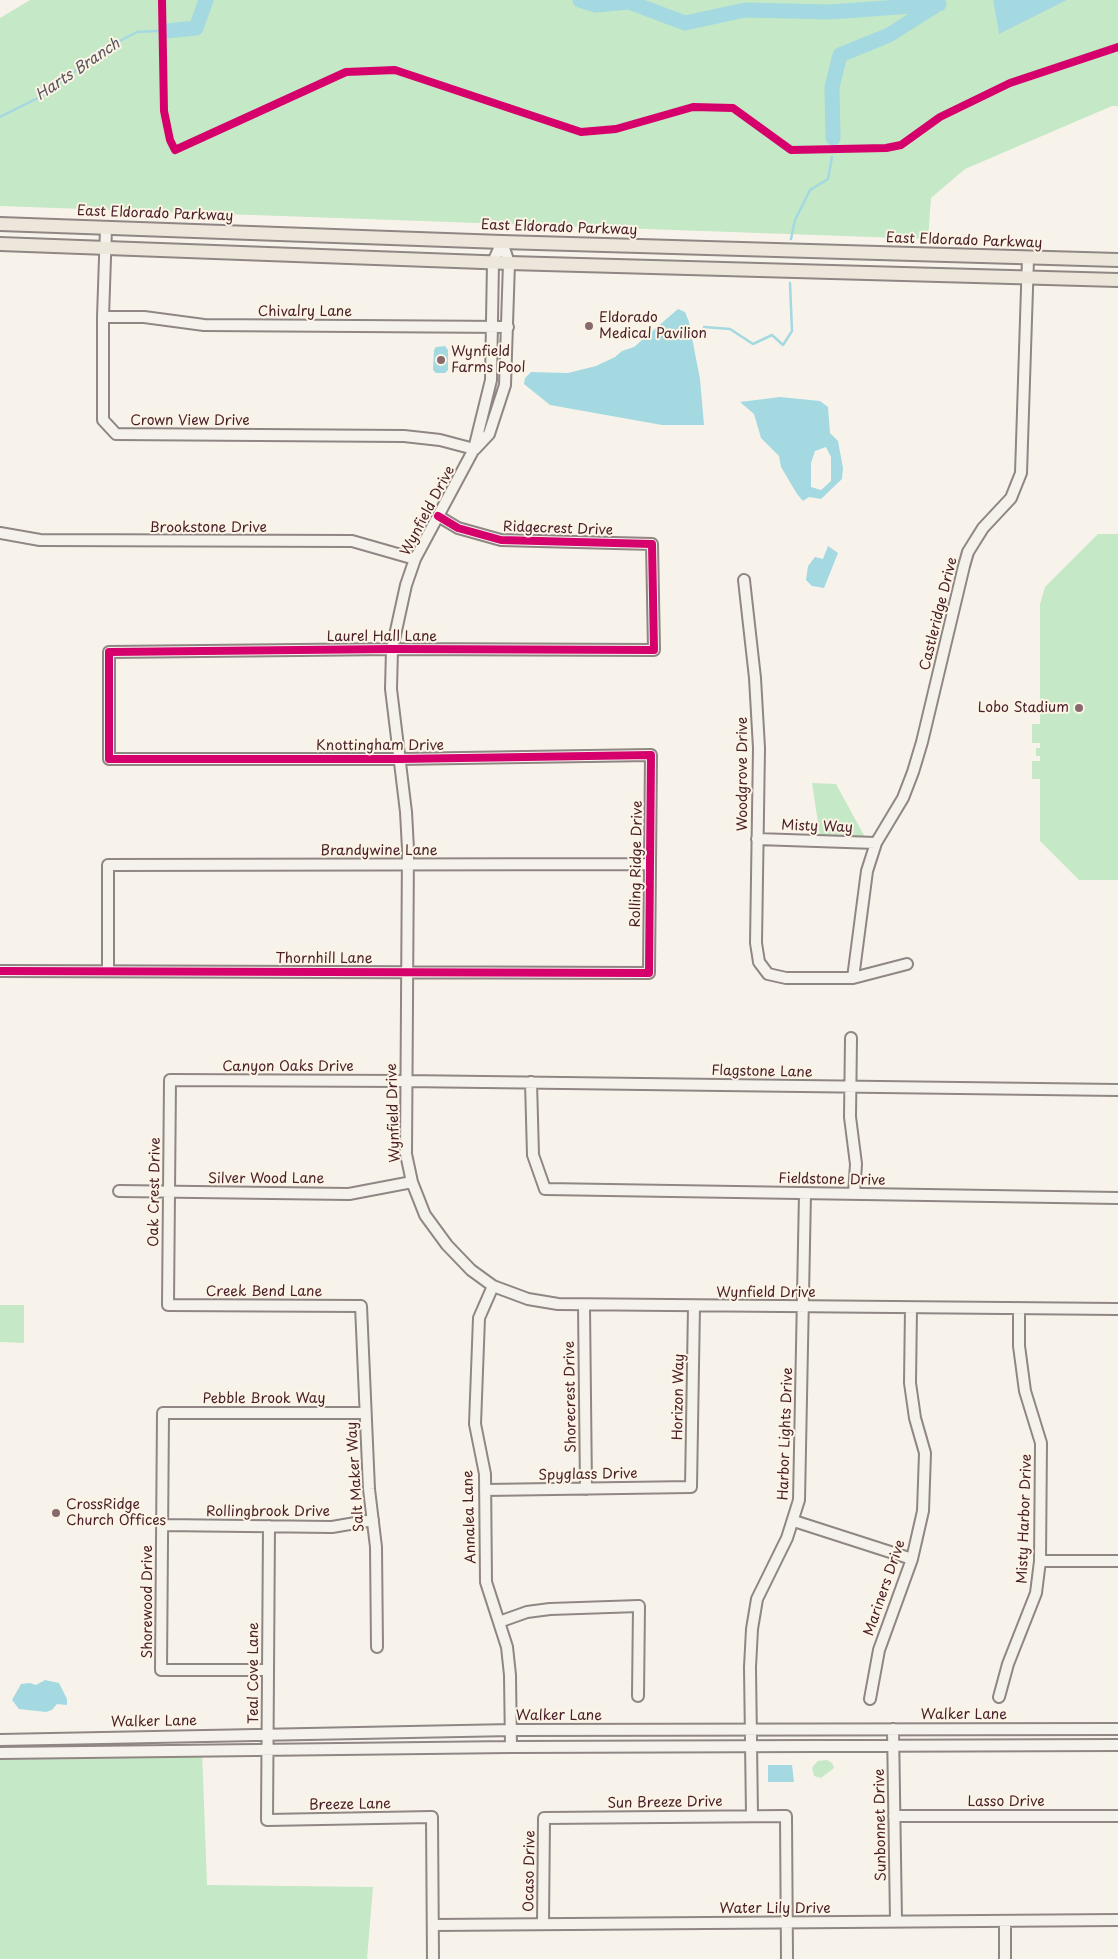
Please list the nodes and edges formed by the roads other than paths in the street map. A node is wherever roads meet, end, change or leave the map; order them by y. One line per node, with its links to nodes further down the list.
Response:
1 (0, 224): 2 (main road, East Eldorado Parkway)
2 (106, 228): 3 (main road, East Eldorado Parkway); 5 (street, Crown View Drive)
3 (502, 242): 6 (main road, East Eldorado Parkway); 8 (street, Wynfield Drive); 9 (street, Wynfield Drive)
4 (0, 244): 5 (main road)
5 (106, 249): 8 (main road); 12 (street, Crown View Drive)
6 (1028, 258): 7 (main road, East Eldorado Parkway); 10 (street, Castleridge Drive)
7 (1118, 260)
8 (493, 262): 9 (main road); 13 (street, Wynfield Drive)
9 (509, 263): 10 (main road); 14 (street, Wynfield Drive)
10 (1027, 278): 11 (main road); 26 (street, Castleridge Drive)
11 (1118, 280)
12 (103, 317): 13 (street, Chivalry Lane); 15 (street, Crown View Drive)
13 (493, 326): 14 (street, Chivalry Lane); 15 (street, Wynfield Drive)
14 (508, 327): 15 (street, Wynfield Drive)
15 (474, 450): 16 (street, Wynfield Drive)
16 (438, 516): 18 (street, Wynfield Drive); 21 (street, Ridgecrest Drive)
17 (0, 533): 18 (street, Brookstone Drive)
18 (415, 559): 20 (street, Wynfield Drive)
19 (744, 580): 25 (street, Woodgrove Drive)
20 (392, 648): 21 (street, Laurel Hall Lane); 23 (street, Laurel Hall Lane); 24 (street, Wynfield Drive)
21 (654, 650)
22 (651, 755): 24 (street, Knottingham Drive); 28 (street, Rolling Ridge Drive)
23 (110, 759): 24 (street, Knottingham Drive)
24 (399, 759): 27 (street, Wynfield Drive)
25 (757, 839): 26 (street, Misty Way); 34 (street, Woodgrove Drive)
26 (876, 843): 34 (street, Castleridge Drive)
27 (407, 864): 28 (street, Brandywine Lane); 31 (street, Brandywine Lane); 32 (street, Wynfield Drive)
28 (650, 864): 33 (street, Rolling Ridge Drive)
29 (906, 964): 34 (street)
30 (0, 971): 31 (street, Thornhill Lane)
31 (108, 971): 32 (street, Thornhill Lane)
32 (406, 972): 33 (street, Thornhill Lane); 37 (street, Wynfield Drive)
33 (648, 973)
34 (853, 978)
35 (851, 1038): 39 (street)
36 (170, 1080): 37 (street, Canyon Oaks Drive); 43 (street, Oak Crest Drive)
37 (406, 1080): 38 (street, Flagstone Lane); 41 (street, Wynfield Drive)
38 (530, 1082): 39 (street, Flagstone Lane); 44 (street, Fieldstone Drive)
39 (850, 1086): 40 (street, Flagstone Lane); 45 (street)
40 (1118, 1090)
41 (412, 1182): 43 (street, Silver Wood Lane); 47 (street, Wynfield Drive)
42 (119, 1191): 43 (street, Silver Wood Lane)
43 (169, 1193): 48 (street, Oak Crest Drive)
44 (805, 1193): 45 (street, Fieldstone Drive); 52 (street, Harbor Lights Drive)
45 (854, 1194): 46 (street, Fieldstone Drive)
46 (1118, 1198)
47 (493, 1286): 50 (street, Wynfield Drive); 60 (street, Annalea Lane)
48 (168, 1305): 49 (street, Creek Bend Lane)
49 (361, 1306): 56 (street, Salt Maker Way)
50 (584, 1306): 51 (street, Wynfield Drive); 59 (street, Shorecrest Drive)
51 (694, 1306): 52 (street, Wynfield Drive); 58 (street, Horizon Way)
52 (803, 1307): 53 (street, Wynfield Drive); 62 (street, Harbor Lights Drive)
53 (911, 1308): 54 (street, Wynfield Drive); 65 (street, Mariners Drive)
54 (1019, 1309): 55 (street, Wynfield Drive); 67 (street, Misty Harbor Drive)
55 (1118, 1309)
56 (365, 1413): 57 (street, Pebble Brook Way); 61 (street, Salt Maker Way)
57 (163, 1414): 63 (street, Shorewood Drive)
58 (691, 1488): 59 (street, Spyglass Drive)
59 (586, 1489): 60 (street, Spyglass Drive)
60 (485, 1490): 68 (street, Annalea Lane)
61 (373, 1520): 64 (street, Rollingbrook Drive); 69 (street, Salt Maker Way)
62 (794, 1521): 65 (street); 78 (street, Harbor Lights Drive)
63 (162, 1525): 64 (street, Rollingbrook Drive); 70 (street, Shorewood Drive)
64 (269, 1526): 70 (street, Teal Cove Lane)
65 (912, 1559): 73 (street, Mariners Drive)
66 (1118, 1561): 67 (street)
67 (1040, 1562): 72 (street, Misty Harbor Drive)
68 (499, 1622): 71 (street); 75 (street, Annalea Lane)
69 (377, 1646)
70 (268, 1670): 81 (street, Teal Cove Lane)
71 (638, 1696)
72 (999, 1697)
73 (870, 1699)
74 (1118, 1728): 76 (street, Walker Lane)
75 (512, 1730): 78 (street, Walker Lane); 81 (street, Walker Lane); 82 (street, Annalea Lane)
76 (894, 1732): 78 (street, Walker Lane); 85 (street, Sunbonnet Drive)
77 (94, 1736): 80 (street, Walker Lane); 81 (street, Walker Lane); 86 (street)
78 (751, 1739): 82 (street); 85 (street, Walker Lane); 88 (street, Harbor Lights Drive)
79 (1118, 1739): 84 (street)
80 (0, 1740)
81 (267, 1743): 82 (street, Walker Lane); 86 (street, Walker Lane); 92 (street, Teal Cove Lane)
82 (511, 1744)
83 (1118, 1745): 84 (street, Walker Lane)
84 (1055, 1746): 85 (street, Walker Lane)
85 (894, 1747): 89 (street, Sunbonnet Drive)
86 (94, 1750): 87 (street, Walker Lane)
87 (0, 1753)
88 (752, 1816): 91 (street, Sun Breeze Drive); 96 (street, Sun Breeze Drive)
89 (894, 1816): 90 (street, Lasso Drive); 95 (street, Sunbonnet Drive)
90 (1118, 1816)
91 (544, 1818): 97 (street, Ocaso Drive)
92 (267, 1820): 98 (street, Breeze Lane)
93 (1005, 1920): 94 (street, Water Lily Drive); 95 (street, Water Lily Drive); 101 (street)
94 (1118, 1920)
95 (896, 1921): 96 (street, Water Lily Drive)
96 (786, 1922): 97 (street, Water Lily Drive); 100 (street)
97 (543, 1924): 98 (street, Water Lily Drive)
98 (433, 1925): 99 (street)
99 (433, 1959)
100 (787, 1959)
101 (1005, 1959)

